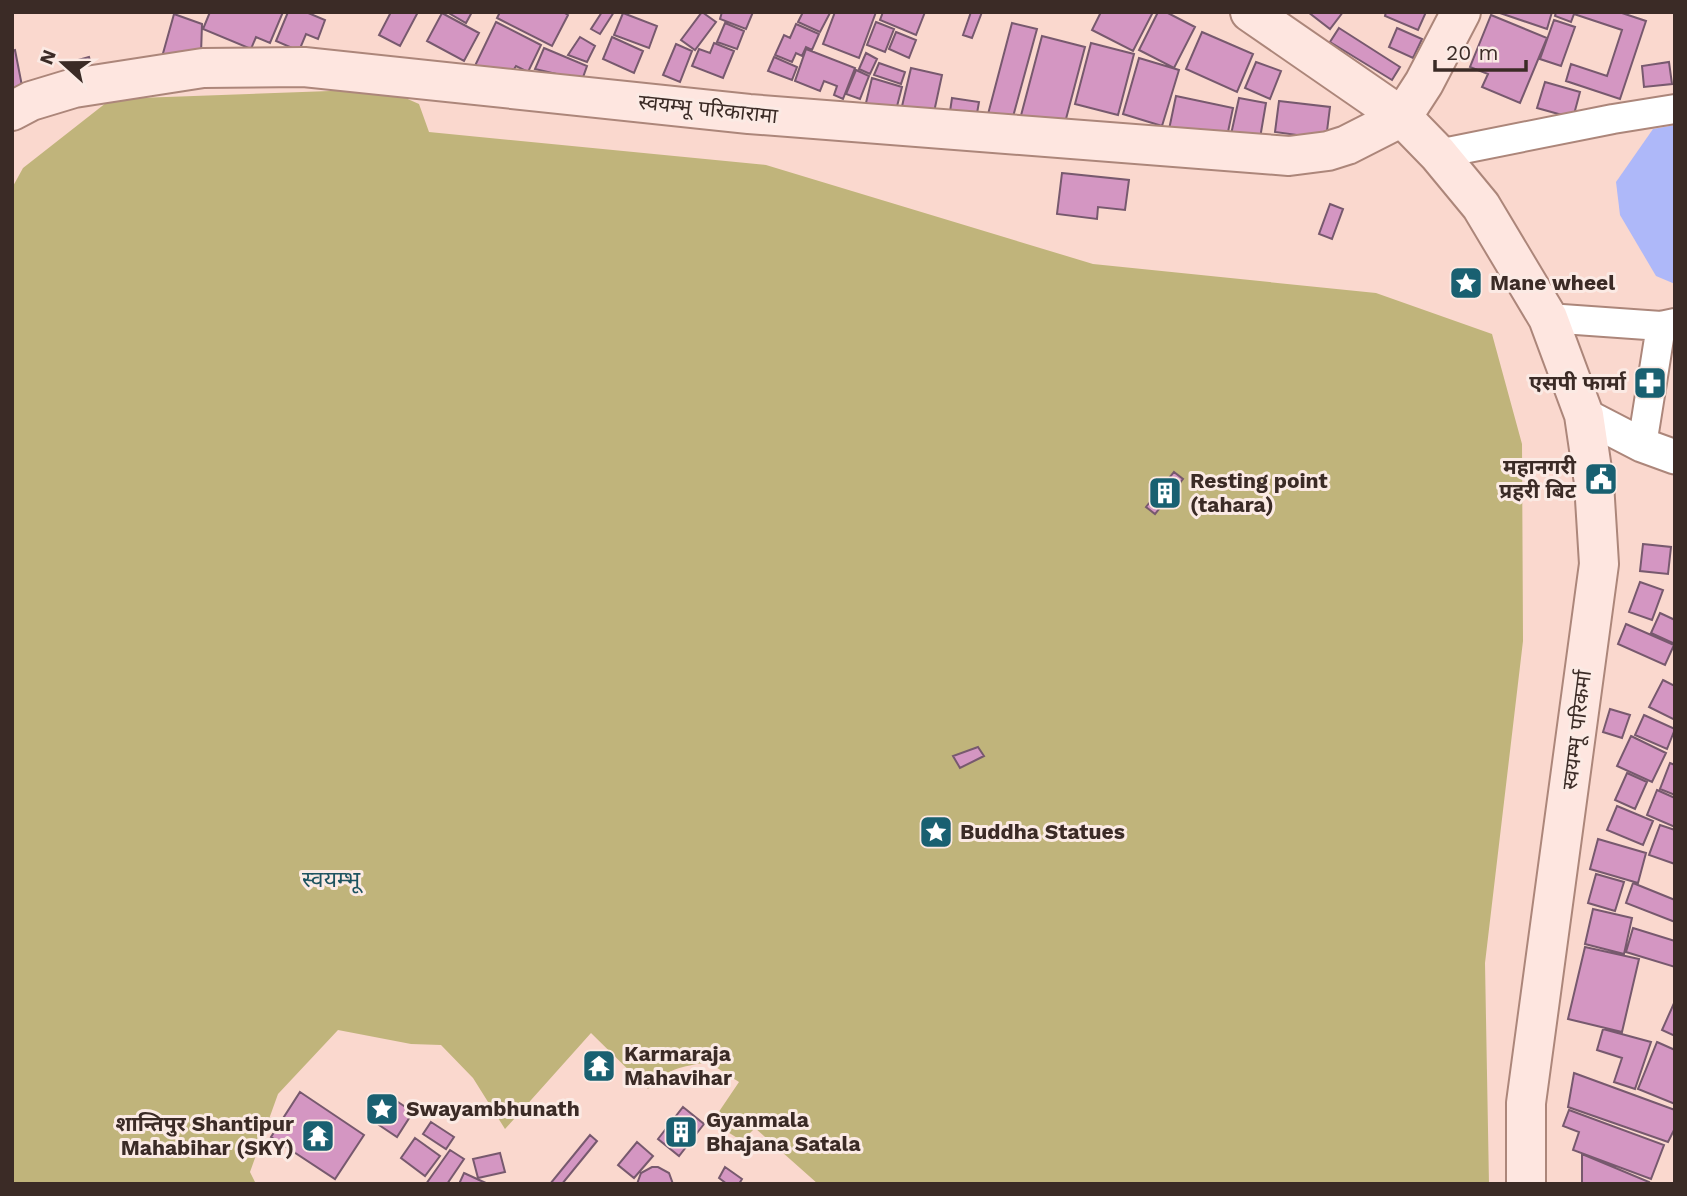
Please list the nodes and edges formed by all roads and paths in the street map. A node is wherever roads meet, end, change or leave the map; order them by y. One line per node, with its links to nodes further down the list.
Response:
1 (1250, 12): 5 (main road, स्वयम्भू परिकर्मा)
2 (1461, 12): 5 (main road)
3 (1675, 109): 6 (street)
4 (12, 111): 5 (main road, स्वयम्भू परिकारामा)
5 (1402, 117): 6 (main road, स्वयम्भू परिकर्मा)
6 (1438, 153): 7 (main road, स्वयम्भू परिकर्मा)
7 (1548, 318): 8 (street); 9 (main road, स्वयम्भू परिकर्मा)
8 (1668, 324): 10 (street)
9 (1584, 415): 10 (street); 12 (main road, स्वयम्भू परिकर्मा)
10 (1642, 445): 11 (street)
11 (1675, 457)
12 (1526, 1184)

